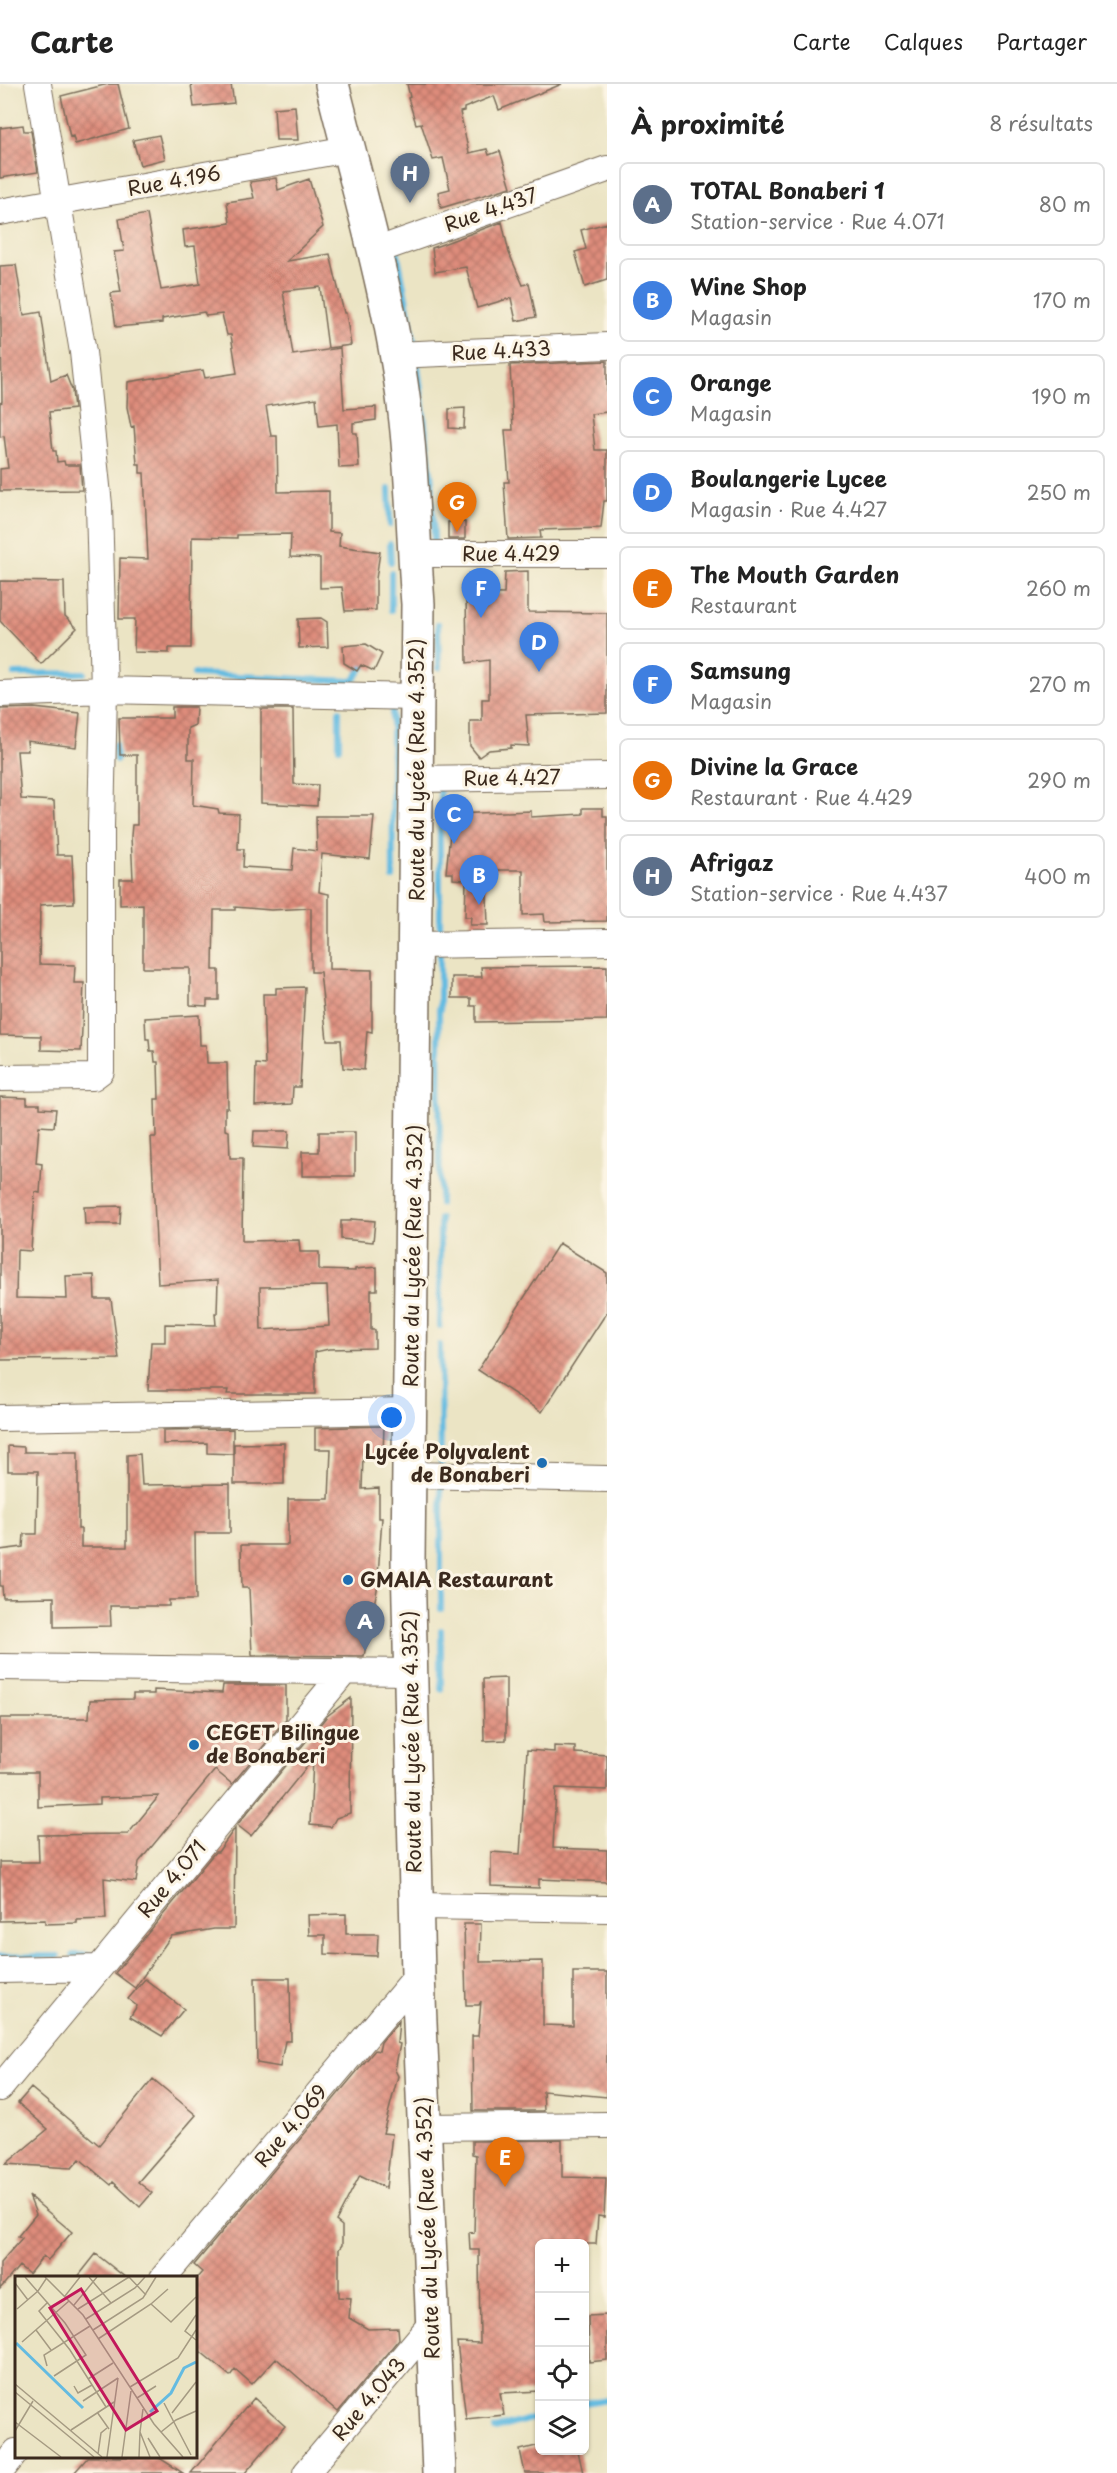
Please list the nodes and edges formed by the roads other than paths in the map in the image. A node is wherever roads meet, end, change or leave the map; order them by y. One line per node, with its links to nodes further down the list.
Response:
1 (38, 84): 5 (street)
2 (332, 84): 3 (main road, Route du Lycée (Rue 4.352))
3 (348, 149): 5 (street, Rue 4.196); 7 (main road, Route du Lycée (Rue 4.352))
4 (607, 169): 7 (street, Rue 4.437)
5 (59, 202): 6 (street, Rue 4.196); 12 (street)
6 (0, 212)
7 (375, 251): 9 (main road, Route du Lycée (Rue 4.352))
8 (607, 346): 9 (street, Rue 4.433)
9 (396, 355): 10 (main road, Route du Lycée (Rue 4.352))
10 (414, 554): 11 (street, Rue 4.429); 14 (main road, Route du Lycée (Rue 4.352))
11 (607, 554)
12 (104, 690): 13 (street); 14 (street); 19 (street)
13 (0, 694)
14 (416, 697): 16 (main road, Route du Lycée (Rue 4.352))
15 (607, 776): 16 (street, Rue 4.427)
16 (416, 779): 18 (main road, Route du Lycée (Rue 4.352))
17 (607, 942): 18 (street)
18 (416, 945): 20 (main road, Route du Lycée (Rue 4.352))
19 (0, 1078)
20 (412, 1411): 21 (street); 22 (main road, Route du Lycée (Rue 4.352))
21 (0, 1418)
22 (411, 1475): 23 (street); 26 (main road, Route du Lycée (Rue 4.352))
23 (607, 1479)
24 (0, 1667): 25 (street)
25 (345, 1671): 26 (street); 29 (street, Rue 4.071)
26 (410, 1672): 27 (main road, Route du Lycée (Rue 4.352))
27 (417, 1906): 28 (street); 31 (main road, Route du Lycée (Rue 4.352))
28 (607, 1909)
29 (99, 1968): 30 (street); 32 (street, Rue 4.071)
30 (0, 1970)
31 (418, 1975): 34 (main road, Route du Lycée (Rue 4.352)); 35 (street, Rue 4.069)
32 (0, 2088)
33 (607, 2126): 34 (street)
34 (424, 2127): 36 (main road, Route du Lycée (Rue 4.352))
35 (165, 2276)
36 (431, 2324): 39 (street, Rue 4.043); 40 (main road, Route du Lycée (Rue 4.352))
37 (15, 2453): 38 (street)
38 (0, 2472)
39 (306, 2473)
40 (439, 2473)

